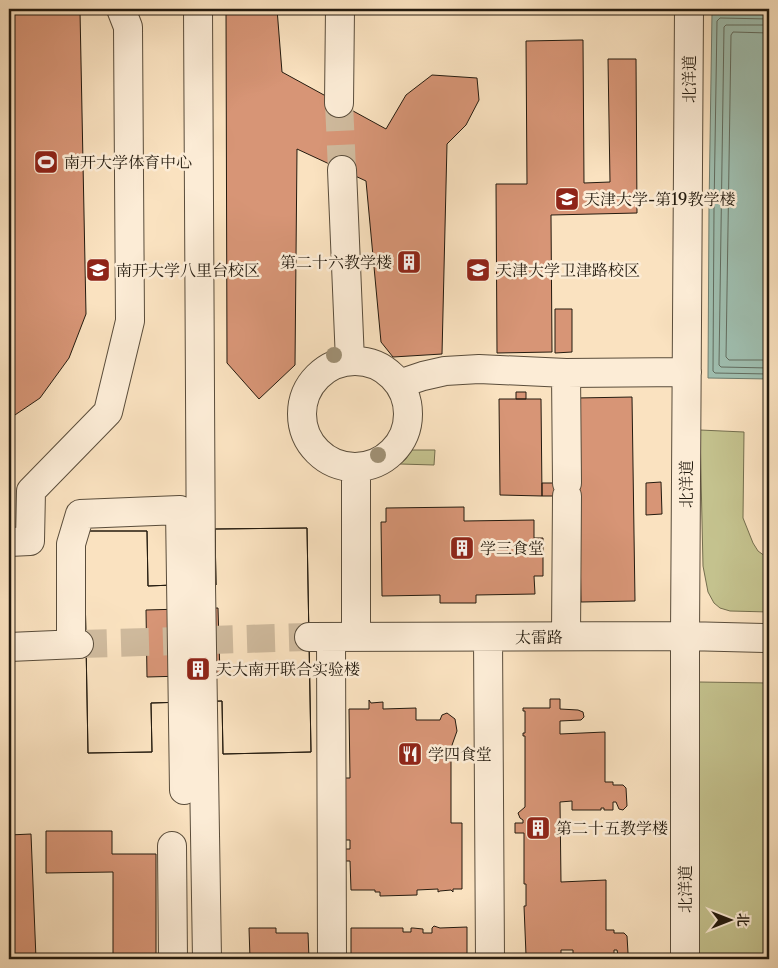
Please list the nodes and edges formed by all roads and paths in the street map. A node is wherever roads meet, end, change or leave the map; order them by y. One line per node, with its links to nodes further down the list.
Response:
1 (121, 9): 12 (street)
2 (198, 9): 23 (street)
3 (340, 9): 5 (street)
4 (689, 9): 8 (street, 北洋道)
5 (339, 103)
6 (342, 170): 7 (street)
7 (350, 361): 10 (street); 11 (street)
8 (687, 372): 9 (street); 15 (street, 北洋道)
9 (566, 373): 10 (street); 14 (street)
10 (399, 384): 11 (street)
11 (356, 467): 16 (street)
12 (20, 492): 13 (street)
13 (9, 542)
14 (566, 636): 15 (street, 太雷路); 17 (street, 太雷路)
15 (684, 636): 18 (street, 太雷路); 26 (street, 北洋道)
16 (332, 637): 17 (street, 太雷路); 24 (street)
17 (488, 637): 25 (street)
18 (769, 638)
19 (9, 647): 20 (street)
20 (184, 790)
21 (172, 846): 22 (street)
22 (173, 959)
23 (207, 959)
24 (332, 959)
25 (490, 959)
26 (685, 959)

